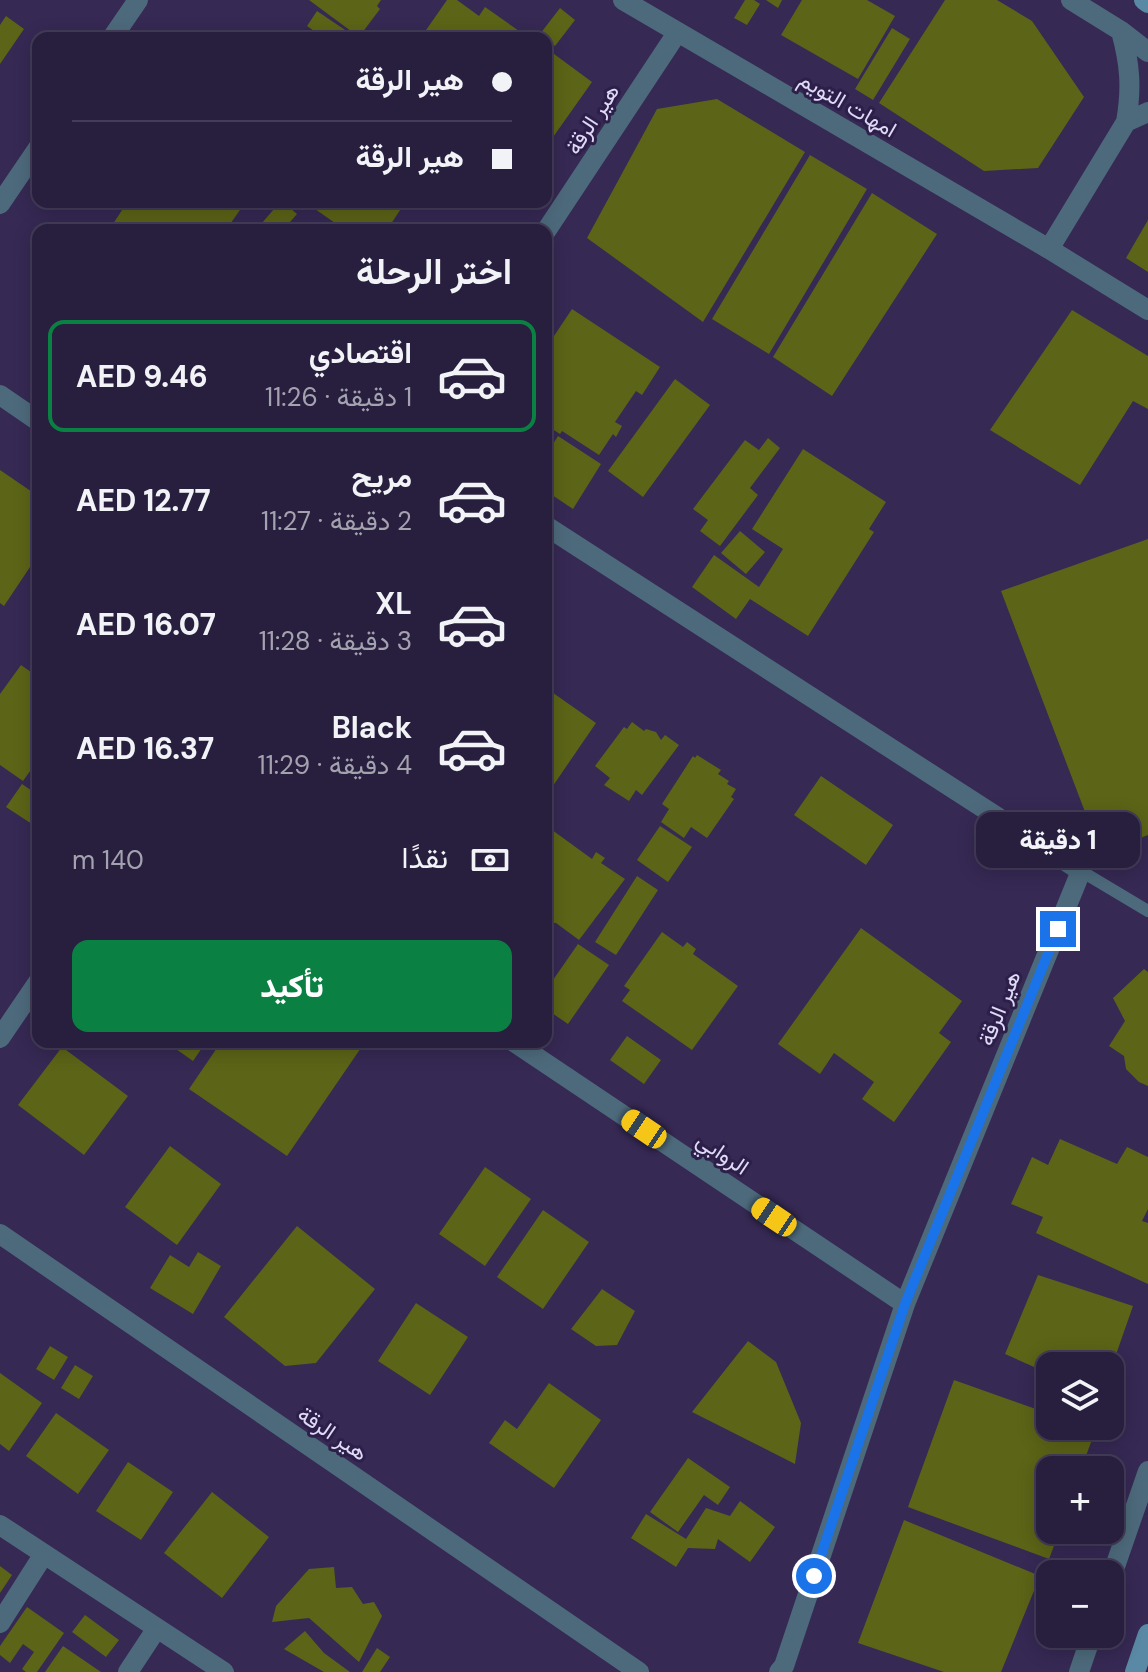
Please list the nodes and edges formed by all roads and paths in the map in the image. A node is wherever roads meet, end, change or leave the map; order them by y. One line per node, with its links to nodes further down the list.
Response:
1 (138, 0): 5 (street)
2 (623, 0): 6 (street, امهات التويم)
3 (1071, 0): 4 (street)
4 (1121, 31): 7 (street); 9 (street)
5 (116, 32)
6 (677, 33): 12 (street, هير الرقة); 13 (street, امهات التويم)
7 (1148, 52)
8 (1148, 112): 9 (street)
9 (1126, 122): 13 (street)
10 (32, 157): 11 (street)
11 (0, 204)
12 (551, 224)
13 (1049, 249): 14 (street, امهات التويم)
14 (1148, 310)
15 (0, 395): 16 (street)
16 (32, 417)
17 (552, 530): 18 (street)
18 (1081, 871): 19 (lane); 24 (street, هير الرقة)
19 (1148, 911)
20 (32, 991): 21 (street)
21 (0, 1038)
22 (523, 1048): 24 (street, الروابي)
23 (0, 1234): 35 (street, هير الرقة)
24 (905, 1304): 36 (street, هير الرقة)
25 (1148, 1471): 28 (street)
26 (0, 1525): 27 (street)
27 (44, 1554): 29 (street); 30 (street)
28 (1117, 1560)
29 (0, 1623)
30 (157, 1628): 33 (street); 34 (street)
31 (1148, 1634): 38 (main road)
32 (1087, 1648): 37 (street)
33 (128, 1672)
34 (224, 1672)
35 (639, 1672)
36 (779, 1672)
37 (1079, 1672)
38 (1135, 1672)

